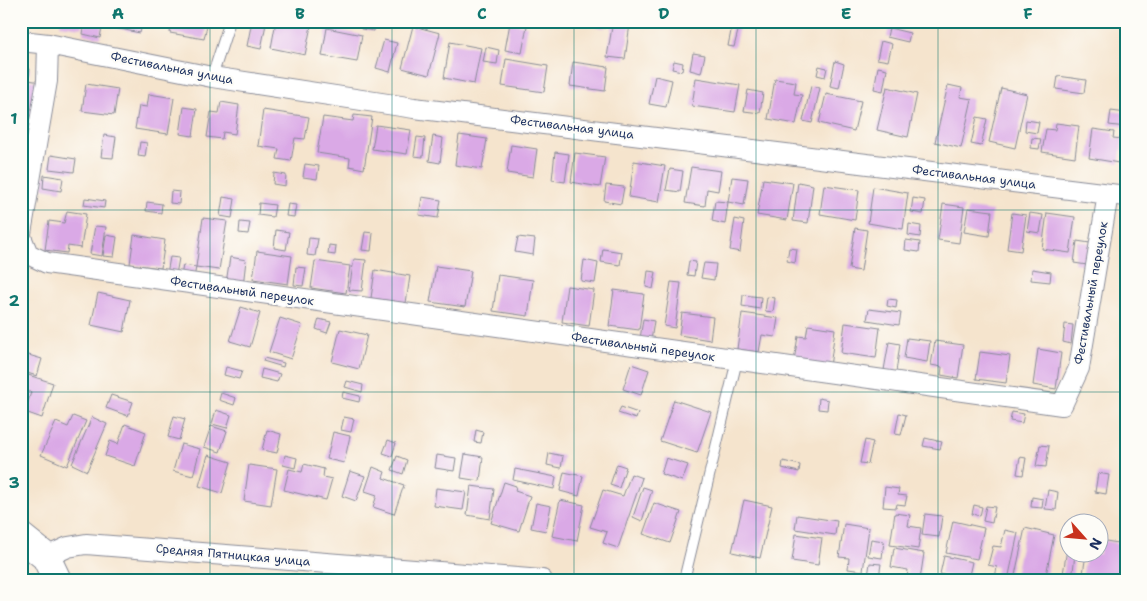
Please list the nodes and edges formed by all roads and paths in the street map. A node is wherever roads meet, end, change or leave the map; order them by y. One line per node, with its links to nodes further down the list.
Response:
1 (230, 21): 4 (lane)
2 (21, 41): 3 (street, Фестивальная улица)
3 (48, 44): 4 (street, Фестивальная улица); 6 (street)
4 (212, 77): 5 (street, Фестивальная улица)
5 (1117, 195): 8 (street, Фестивальный переулок)
6 (21, 233)
7 (21, 237): 8 (street, Фестивальный переулок)
8 (737, 360): 12 (lane)
9 (21, 537): 10 (street)
10 (51, 569): 11 (street, Средняя Пятницкая улица)
11 (542, 580)
12 (684, 580)

